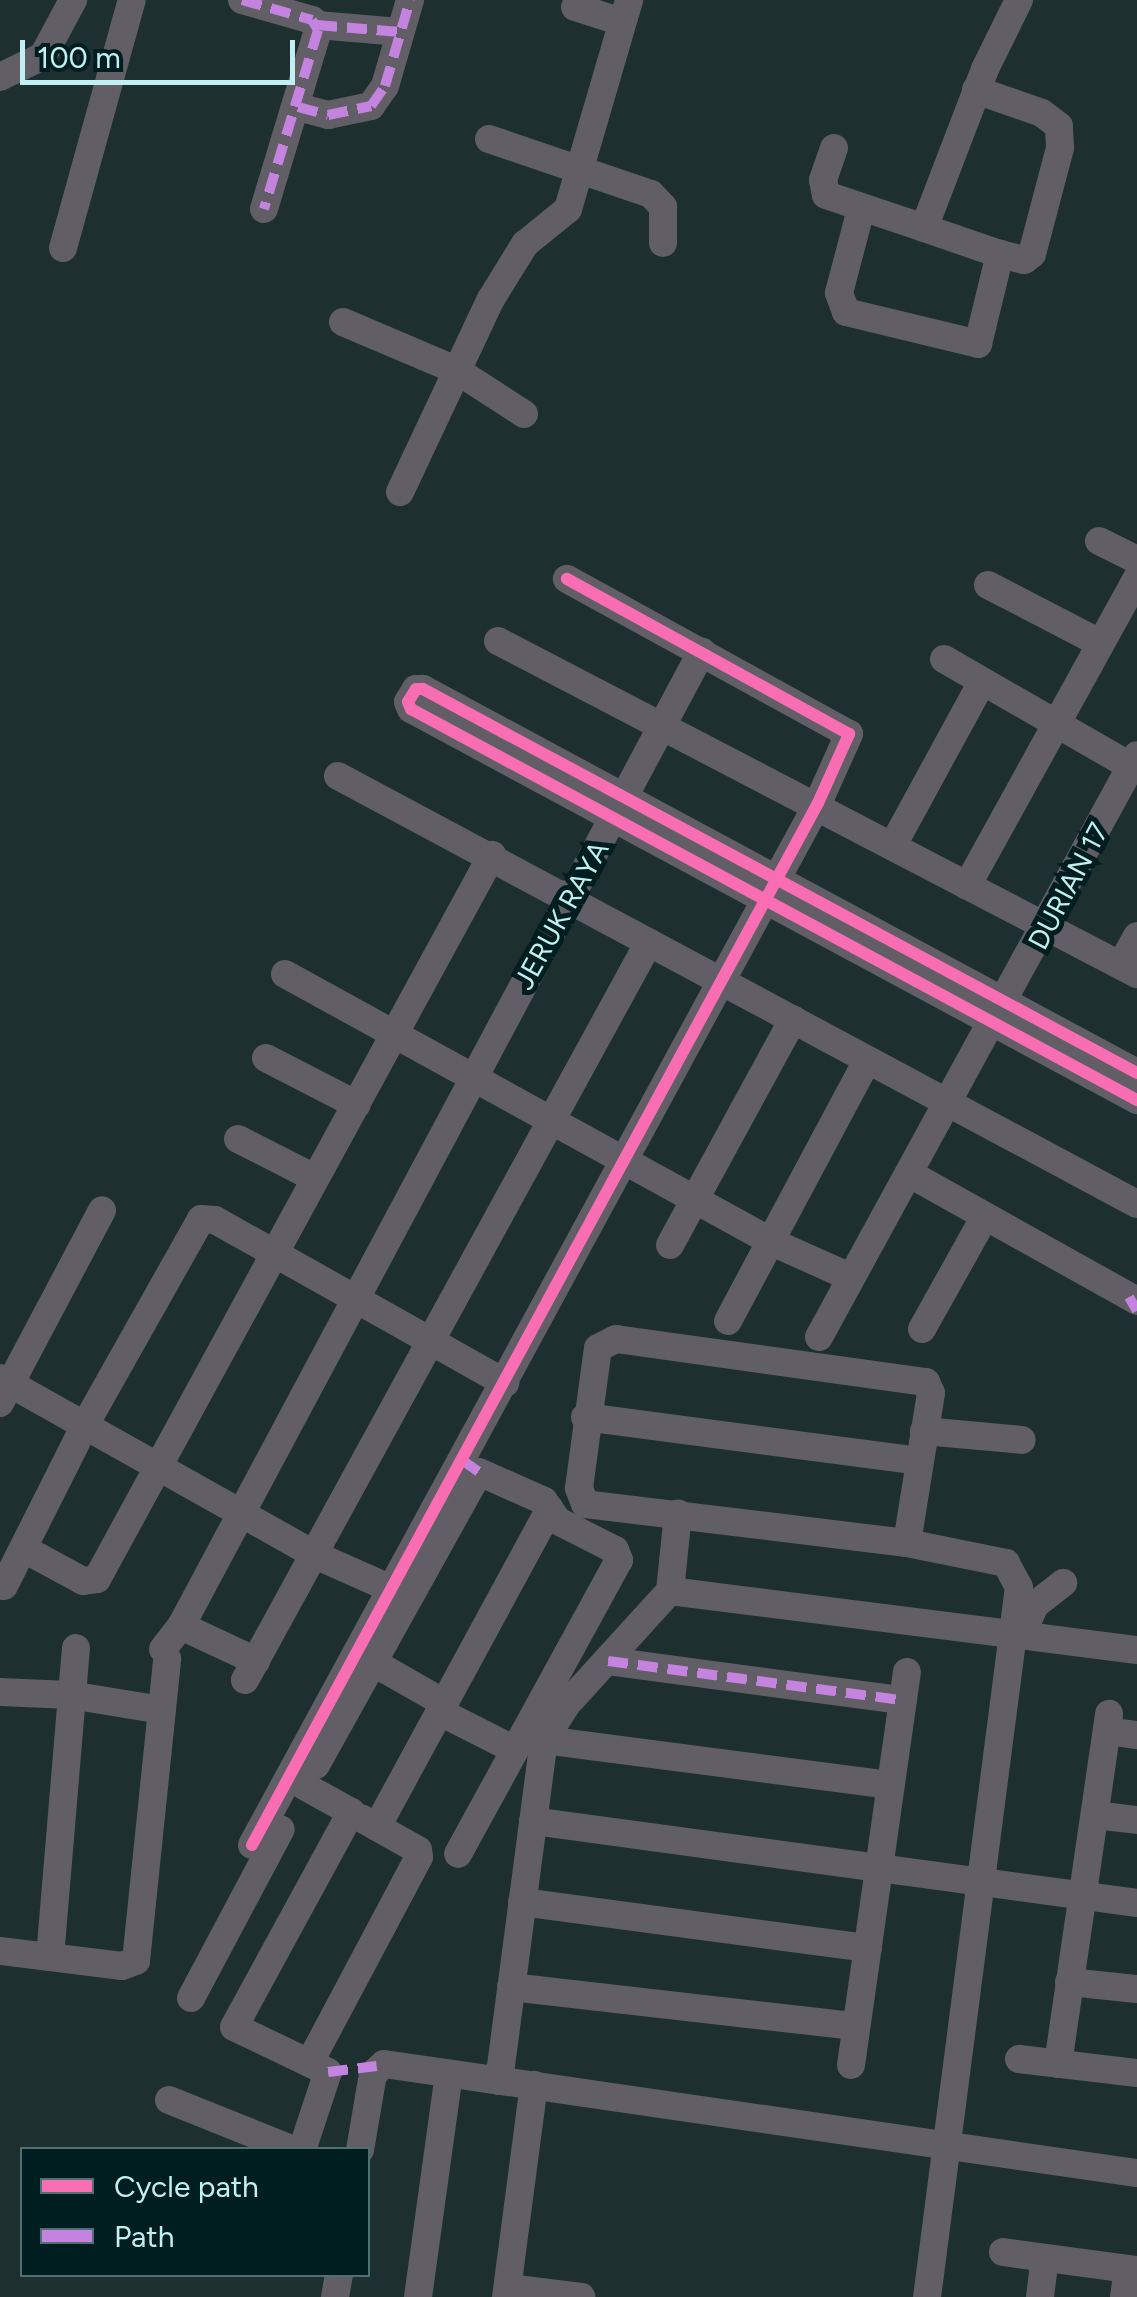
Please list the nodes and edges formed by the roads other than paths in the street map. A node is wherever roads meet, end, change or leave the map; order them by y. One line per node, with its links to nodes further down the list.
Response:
1 (73, 0): 10 (street)
2 (132, 0): 20 (street)
3 (242, 0): 8 (street)
4 (410, 0): 9 (street)
5 (1020, 0): 11 (street)
6 (575, 7): 7 (street)
7 (626, 11): 15 (street)
8 (318, 26): 9 (street); 12 (street)
9 (400, 32): 12 (street)
10 (0, 77)
11 (976, 90): 18 (street); 21 (street)
12 (298, 107): 16 (street)
13 (489, 139): 15 (street)
14 (834, 148): 17 (street)
15 (582, 171): 19 (street); 23 (street)
16 (264, 209)
17 (861, 209): 18 (street); 21 (street)
18 (924, 228): 21 (street)
19 (662, 243)
20 (63, 248)
21 (1000, 254)
22 (343, 322): 23 (street)
23 (456, 370): 24 (street); 25 (street)
24 (524, 414)
25 (400, 492)
26 (1099, 541): 27 (street)
27 (1137, 560)
28 (1137, 578): 32 (street)
29 (566, 580): 33 (street)
30 (988, 585): 32 (street)
31 (498, 641): 38 (street)
32 (1100, 642): 36 (street)
33 (702, 651): 38 (street, JERUK RAYA); 41 (street)
34 (944, 659): 35 (street)
35 (982, 682): 36 (street); 43 (street)
36 (1056, 724): 39 (street); 45 (street)
37 (462, 725): 42 (street)
38 (664, 725): 41 (street); 42 (street, JERUK RAYA)
39 (1135, 764): 48 (street, DURIAN 17)
40 (338, 776): 44 (street)
41 (818, 803): 43 (street); 46 (street)
42 (620, 808): 46 (street); 47 (street, JERUK RAYA)
43 (893, 844): 45 (street)
44 (492, 855): 47 (street); 56 (street)
45 (967, 886): 48 (street)
46 (769, 890): 53 (street); 54 (street)
47 (573, 896): 50 (street); 59 (street, JERUK RAYA)
48 (1047, 930): 51 (street); 54 (street, DURIAN 17)
49 (1137, 936): 51 (street)
50 (648, 942): 53 (street); 64 (street)
51 (1129, 969)
52 (285, 974): 56 (street)
53 (722, 978): 55 (street); 66 (street)
54 (997, 1013): 60 (street); 61 (street); 62 (street, DURIAN 17)
55 (793, 1019): 58 (street); 69 (street)
56 (397, 1030): 59 (street); 63 (street)
57 (266, 1058): 63 (street)
58 (868, 1060): 62 (street); 73 (street)
59 (472, 1072): 64 (street); 78 (street, JERUK RAYA)
60 (1137, 1074)
61 (1137, 1100)
62 (946, 1104): 67 (street, DURIAN 17); 70 (street)
63 (356, 1105): 68 (street)
64 (550, 1119): 66 (street); 82 (street)
65 (238, 1140): 68 (street)
66 (627, 1158): 69 (street); 83 (street)
67 (910, 1174): 72 (street); 76 (street, DURIAN 17)
68 (315, 1178): 75 (street)
69 (698, 1200): 73 (street); 74 (street)
70 (1137, 1204)
71 (102, 1210): 84 (street)
72 (984, 1218): 77 (street); 80 (street)
73 (774, 1243): 76 (street); 79 (street)
74 (670, 1245)
75 (272, 1256): 78 (street); 86 (street); 90 (street)
76 (850, 1276): 81 (street, DURIAN 17)
77 (1135, 1298)
78 (352, 1299): 82 (street); 93 (street, JERUK RAYA)
79 (728, 1321)
80 (922, 1329)
81 (820, 1337)
82 (430, 1344): 83 (street); 96 (street)
83 (505, 1383): 100 (street)
84 (4, 1388): 86 (street)
85 (586, 1417): 87 (street); 89 (street); 92 (street)
86 (85, 1425): 90 (street); 95 (street)
87 (924, 1431): 88 (street); 89 (street)
88 (1022, 1440)
89 (919, 1461): 94 (street)
90 (158, 1467): 93 (street); 95 (street)
91 (550, 1509): 100 (street); 111 (street); 115 (street)
92 (678, 1513): 94 (street); 99 (street)
93 (240, 1515): 96 (street); 101 (street, JERUK RAYA)
94 (907, 1543): 102 (street)
95 (26, 1550): 98 (street)
96 (315, 1555): 100 (street); 101 (street)
97 (1063, 1583): 102 (street)
98 (4, 1586)
99 (670, 1590): 102 (street); 105 (street)
100 (399, 1591): 106 (street); 123 (street)
101 (182, 1626): 112 (street, JERUK RAYA)
102 (1018, 1633): 104 (street); 126 (street)
103 (76, 1648): 109 (street)
104 (1136, 1648)
105 (608, 1661): 110 (street); 114 (street)
106 (374, 1663): 111 (street); 117 (street)
107 (907, 1672): 110 (street)
108 (0, 1692): 109 (street)
109 (70, 1695): 112 (street); 132 (street)
110 (902, 1700): 116 (street)
111 (442, 1707): 115 (street); 122 (street)
112 (162, 1710): 132 (street)
113 (1137, 1735): 119 (street)
114 (544, 1740): 116 (street); 121 (street)
115 (514, 1749): 124 (street)
116 (889, 1785): 125 (street)
117 (304, 1786): 118 (street); 136 (street)
118 (351, 1812): 122 (street); 142 (street)
119 (1095, 1815): 120 (street); 127 (street)
120 (1137, 1820)
121 (532, 1822): 125 (street); 128 (street)
122 (377, 1827): 142 (street)
123 (252, 1846)
124 (458, 1854)
125 (875, 1864): 126 (street); 130 (street)
126 (984, 1880): 127 (street); 151 (street)
127 (1085, 1897): 129 (street); 133 (street)
128 (522, 1902): 130 (street); 134 (street)
129 (1137, 1903)
130 (868, 1948): 137 (street)
131 (0, 1951): 132 (street)
132 (50, 1957)
133 (1069, 1982): 135 (street); 139 (street)
134 (511, 1987): 137 (street); 145 (street)
135 (1137, 1989)
136 (191, 1998)
137 (855, 2026): 140 (street)
138 (1019, 2059): 139 (street)
139 (1058, 2064): 143 (street)
140 (851, 2065)
141 (376, 2066): 142 (street); 144 (street); 150 (street)
142 (319, 2067): 149 (street)
143 (1137, 2073)
144 (449, 2074): 145 (street); 157 (street)
145 (498, 2080): 146 (street)
146 (534, 2085): 151 (street); 156 (street)
147 (169, 2100): 148 (street)
148 (286, 2147)
149 (303, 2147)
150 (361, 2147)
151 (948, 2147): 152 (street); 159 (street)
152 (1137, 2173)
153 (1003, 2252): 154 (street)
154 (1045, 2258): 155 (street); 160 (street)
155 (1130, 2279)
156 (507, 2292): 158 (street)
157 (418, 2297)
158 (581, 2297)
159 (926, 2297)
160 (1040, 2297)

